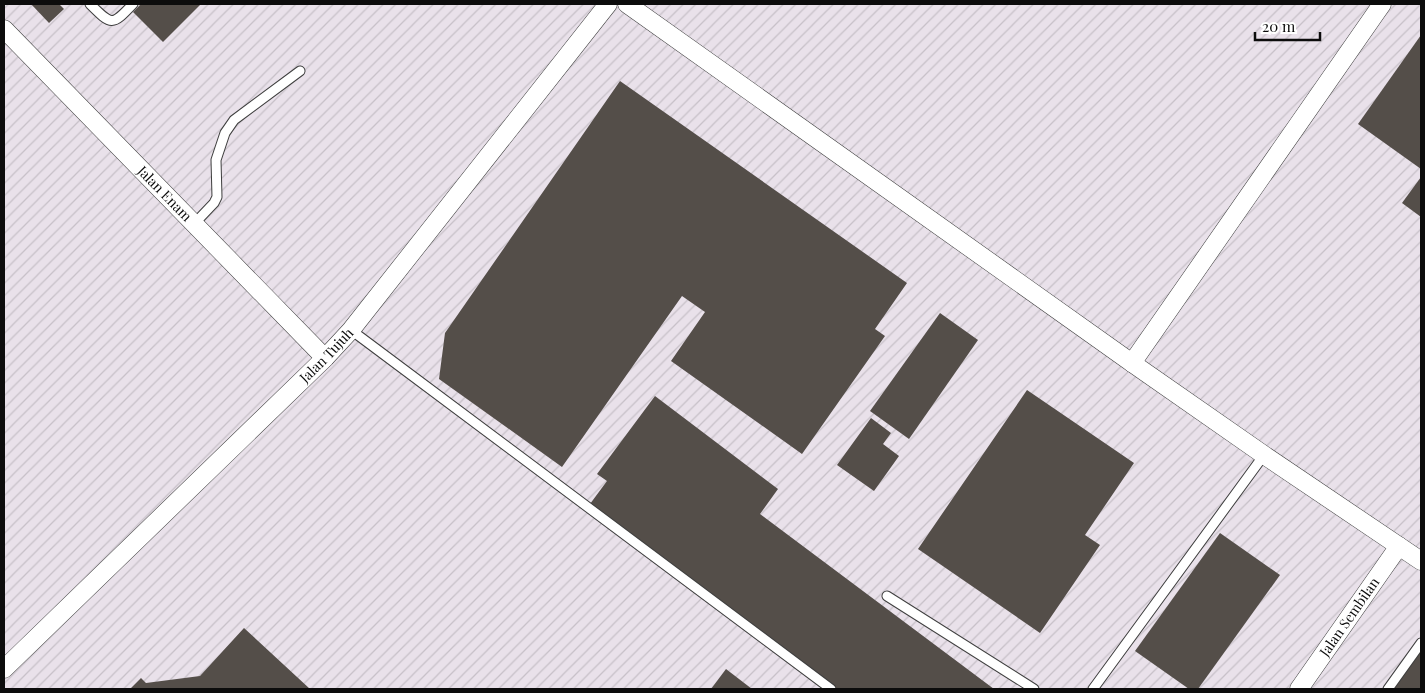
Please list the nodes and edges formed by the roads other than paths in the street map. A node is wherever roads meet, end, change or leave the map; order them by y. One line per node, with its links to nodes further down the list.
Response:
1 (90, 4): 2 (lane)
2 (133, 4)
3 (608, 4): 9 (street, Jalan Tujuh)
4 (627, 4): 11 (street)
5 (1382, 4): 11 (street)
6 (4, 28): 8 (street, Jalan Enam)
7 (300, 71): 8 (lane)
8 (194, 224): 10 (street, Jalan Enam)
9 (350, 330): 10 (street, Jalan Tujuh); 18 (lane)
10 (325, 358): 17 (street, Jalan Tujuh)
11 (1132, 363): 12 (street)
12 (1264, 455): 13 (street); 20 (lane)
13 (1400, 546): 14 (street); 21 (street, Jalan Sembilan)
14 (1421, 561)
15 (886, 596): 19 (lane)
16 (1421, 643): 22 (lane)
17 (4, 669)
18 (831, 689)
19 (1034, 689)
20 (1093, 689)
21 (1299, 689)
22 (1388, 689)

